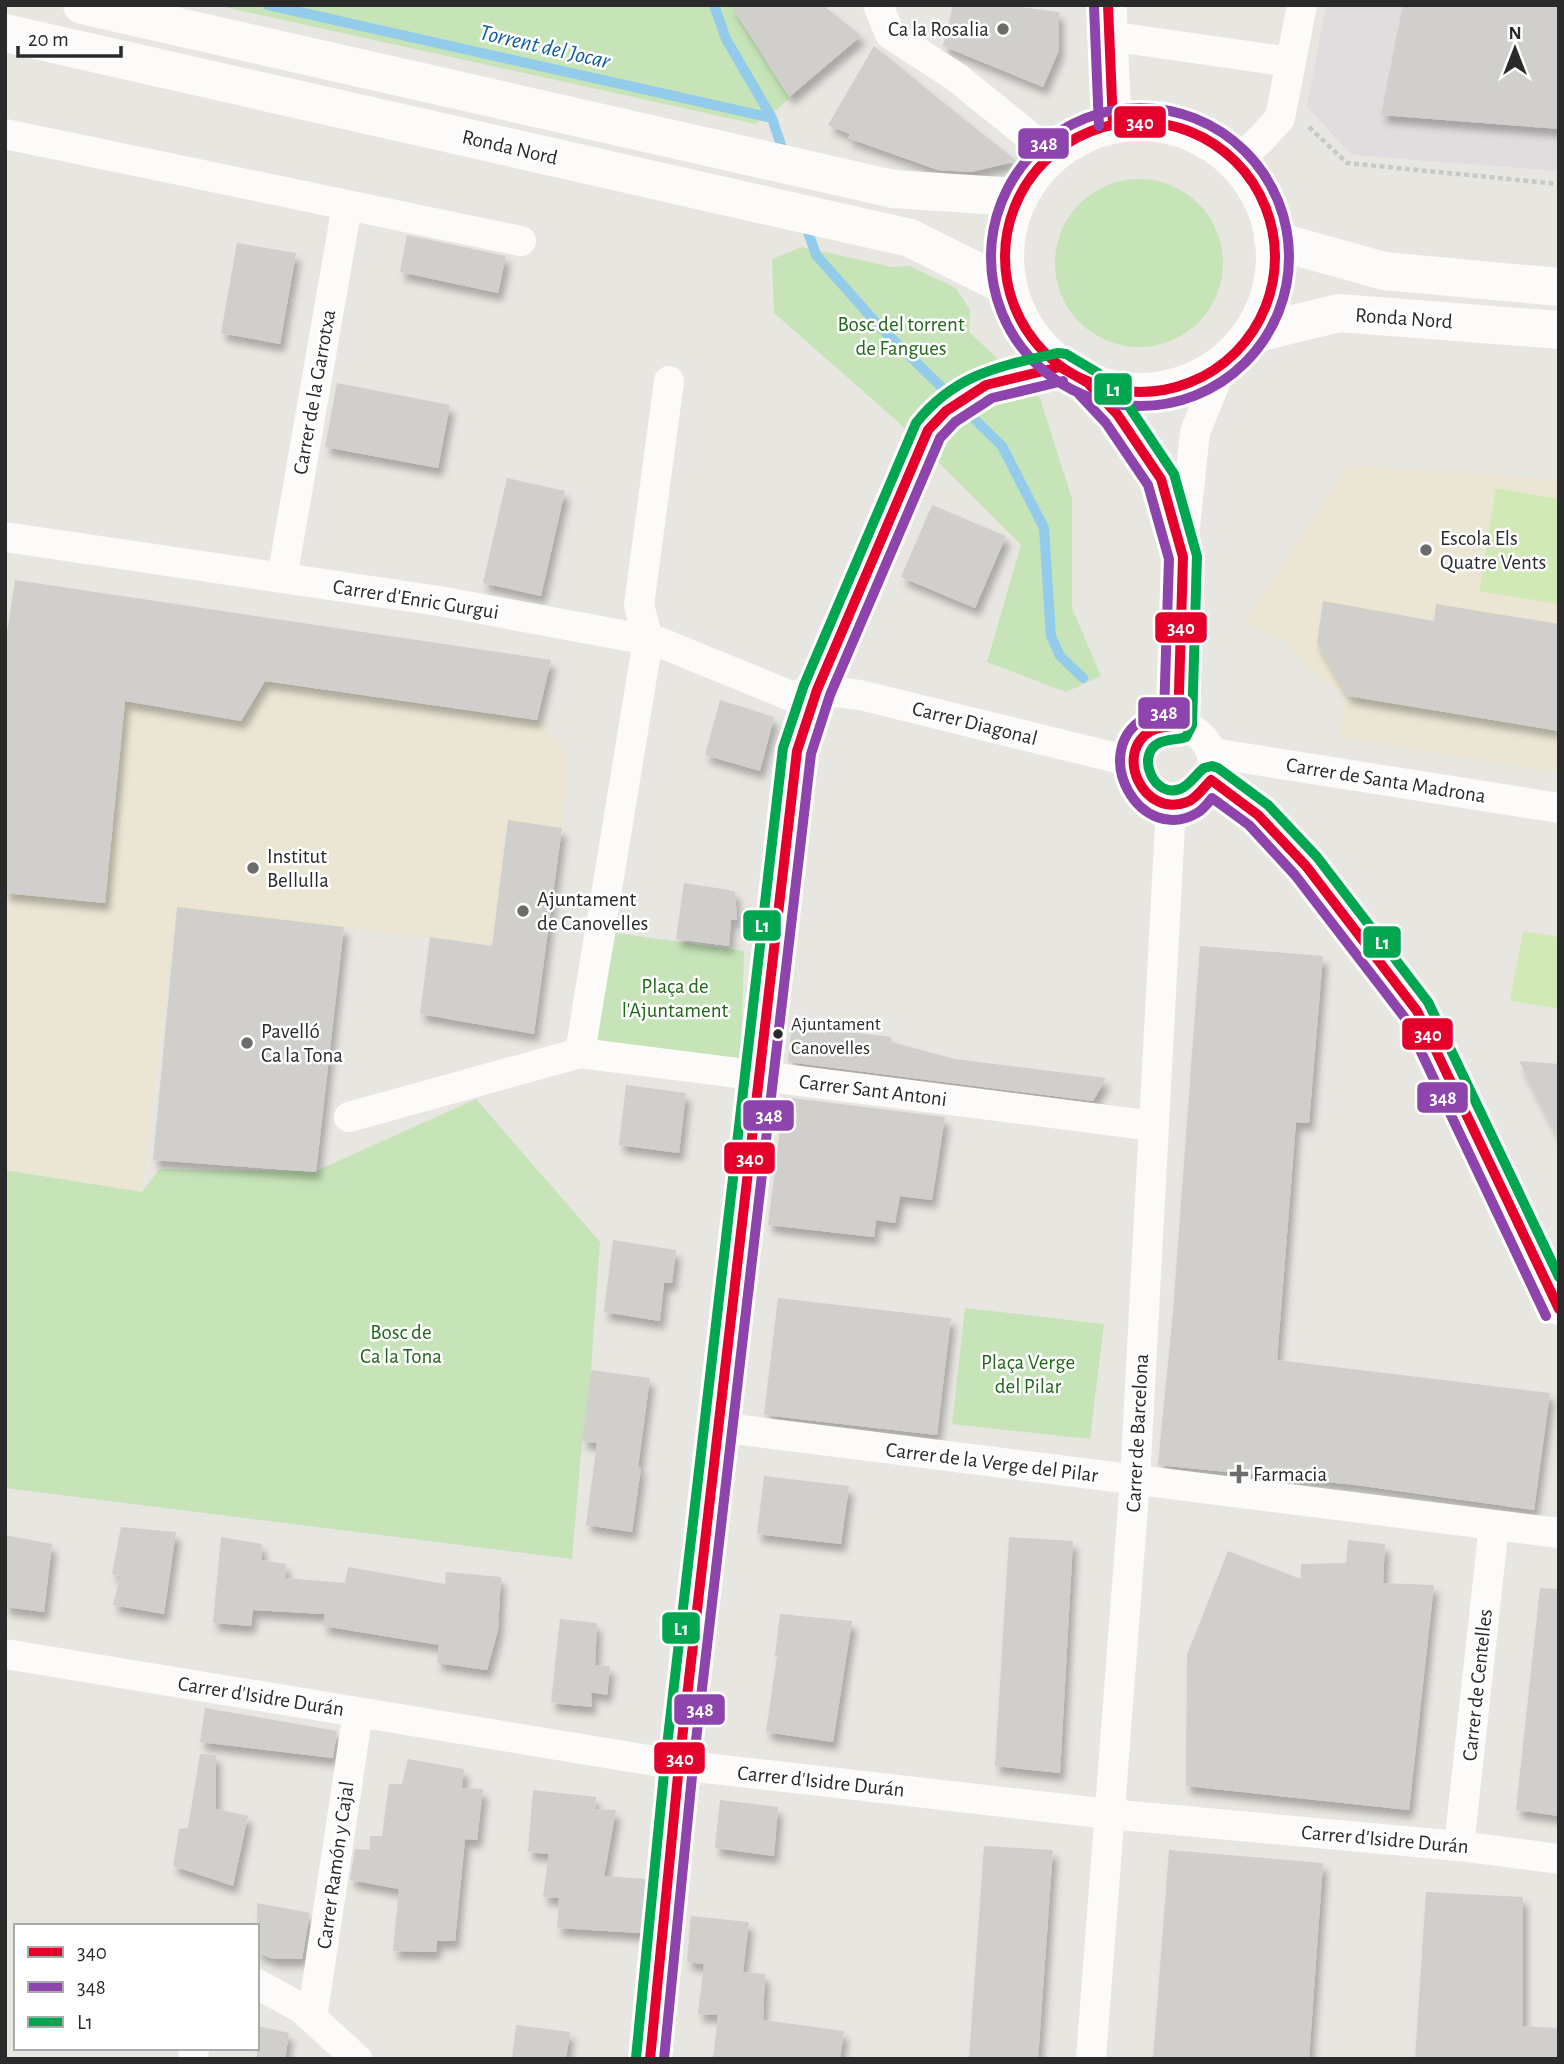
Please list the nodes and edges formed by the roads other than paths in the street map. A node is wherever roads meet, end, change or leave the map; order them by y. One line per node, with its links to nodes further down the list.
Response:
1 (82, 5): 11 (main road, Ronda Nord)
2 (878, 5): 9 (street)
3 (1302, 5): 6 (street)
4 (1108, 21): 6 (street); 7 (street)
5 (5, 33): 15 (main road, Ronda Nord)
6 (1291, 62): 10 (street)
7 (1113, 125): 9 (main road); 10 (main road)
8 (5, 134): 12 (street)
9 (1049, 152): 11 (main road)
10 (1236, 162): 13 (main road)
11 (1018, 197): 15 (main road)
12 (347, 206): 14 (street); 24 (street, Carrer de la Garrotxa)
13 (1273, 240): 16 (main road, Ronda Nord); 18 (main road)
14 (521, 241)
15 (1006, 286): 20 (main road)
16 (1559, 287)
17 (1559, 330): 18 (main road, Ronda Nord)
18 (1252, 334): 19 (main road)
19 (1222, 366): 20 (main road); 23 (street)
20 (1074, 375): 23 (street); 26 (street)
21 (669, 382): 25 (street)
22 (5, 537): 24 (street, Carrer d'Enric Gurgui)
23 (1184, 556): 27 (street)
24 (282, 578): 25 (street, Carrer d'Enric Gurgui)
25 (648, 640): 26 (street, Carrer d'Enric Gurgui); 32 (street)
26 (817, 690): 28 (street, Carrer Diagonal); 33 (street)
27 (1178, 725): 28 (street); 29 (street)
28 (1133, 762): 30 (street)
29 (1212, 767): 30 (street); 31 (street, Carrer de Santa Madrona); 36 (street)
30 (1171, 806): 35 (street, Carrer de Barcelona)
31 (1559, 808)
32 (580, 1053): 33 (street, Carrer Sant Antoni); 34 (street, Carrer Sant Antoni)
33 (759, 1076): 35 (street, Carrer Sant Antoni); 37 (street)
34 (349, 1117)
35 (1154, 1126): 38 (street, Carrer de Barcelona)
36 (1559, 1310)
37 (718, 1427): 38 (street, Carrer de la Verge del Pilar); 43 (street)
38 (1135, 1480): 39 (street, Carrer de la Verge del Pilar); 44 (street, Carrer de Barcelona)
39 (1494, 1525): 40 (street, Carrer de la Verge del Pilar); 45 (street, Carrer de Centelles)
40 (1559, 1533)
41 (5, 1654): 42 (street, Carrer d'Isidre Durán)
42 (358, 1712): 43 (street, Carrer d'Isidre Durán); 48 (street, Carrer Ramón y Cajal)
43 (679, 1765): 44 (street, Carrer d'Isidre Durán); 50 (street)
44 (1109, 1814): 45 (street, Carrer d'Isidre Durán); 51 (street, Carrer de Barcelona)
45 (1459, 1846): 46 (street, Carrer d'Isidre Durán)
46 (1559, 1859)
47 (259, 1985): 48 (street)
48 (312, 2018): 49 (street)
49 (357, 2059)
50 (650, 2059)
51 (1091, 2059)

